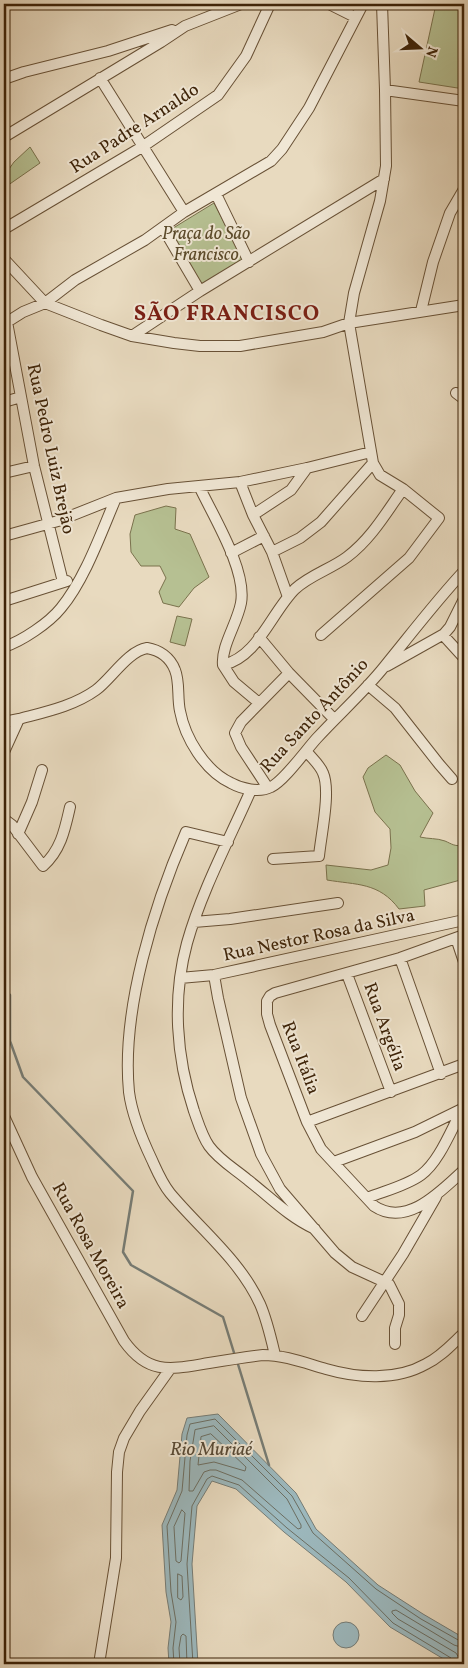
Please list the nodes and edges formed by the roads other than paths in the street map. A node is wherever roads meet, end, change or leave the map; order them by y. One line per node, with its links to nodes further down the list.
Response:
1 (241, 4): 7 (street)
2 (270, 4): 13 (street, Rua Padre Arnaldo)
3 (329, 4): 6 (street)
4 (363, 4): 6 (street)
5 (382, 4): 10 (street)
6 (355, 17): 16 (street)
7 (185, 26): 8 (street); 9 (street)
8 (100, 78): 12 (street); 13 (street)
9 (4, 79)
10 (385, 90): 11 (street); 14 (street)
11 (464, 102)
12 (4, 137)
13 (142, 147): 17 (street); 19 (street, Rua Padre Arnaldo)
14 (384, 178): 21 (street); 27 (street)
15 (464, 189): 25 (street)
16 (216, 194): 17 (street); 21 (street)
17 (184, 212): 18 (street)
18 (163, 228): 22 (street); 23 (street)
19 (4, 229)
20 (4, 259): 23 (street)
21 (249, 262): 22 (street)
22 (200, 291): 28 (street)
23 (45, 303): 26 (street); 28 (street)
24 (464, 305): 25 (street)
25 (421, 311): 27 (street)
26 (5, 323): 29 (street, Rua Pedro Luiz Brejão)
27 (349, 324): 28 (street); 31 (street)
28 (132, 336)
29 (21, 397): 30 (street); 33 (street, Rua Pedro Luiz Brejão)
30 (4, 402)
31 (371, 452): 32 (street); 34 (street)
32 (373, 464): 38 (street); 44 (street)
33 (34, 466): 35 (street); 41 (street, Rua Pedro Luiz Brejão)
34 (307, 468): 36 (street); 40 (street)
35 (4, 474)
36 (240, 482): 37 (street); 40 (street)
37 (199, 486): 39 (street); 45 (street)
38 (403, 490): 49 (street); 52 (street)
39 (116, 498): 41 (street); 47 (street)
40 (253, 515): 43 (street)
41 (49, 524): 42 (street); 48 (street, Rua Pedro Luiz Brejão)
42 (4, 536)
43 (264, 536): 44 (street); 45 (street)
44 (272, 552): 49 (street)
45 (231, 553): 59 (street)
46 (464, 571): 55 (street, Rua Santo Antônio)
47 (80, 578): 48 (street); 56 (street)
48 (63, 582): 51 (street)
49 (288, 597): 54 (street)
50 (464, 599): 53 (street)
51 (4, 601)
52 (321, 634)
53 (443, 635): 57 (street); 58 (street)
54 (259, 637): 59 (street); 61 (street)
55 (406, 638): 57 (street); 60 (street, Rua Santo Antônio)
56 (4, 647)
57 (416, 651): 60 (street)
58 (464, 658)
59 (223, 666): 63 (street)
60 (383, 668): 62 (street, Rua Santo Antônio)
61 (289, 673): 63 (street); 65 (street)
62 (368, 685): 65 (street, Rua Santo Antônio); 70 (street)
63 (259, 703): 71 (street)
64 (19, 720): 66 (street); 68 (street); 72 (street, Rua Santo Antônio)
65 (334, 720): 67 (street, Rua Santo Antônio)
66 (4, 722)
67 (306, 751): 71 (street, Rua Santo Antônio); 77 (street)
68 (4, 752)
69 (42, 770): 75 (street)
70 (452, 779)
71 (268, 788): 72 (street, Rua Santo Antônio)
72 (251, 790): 76 (street)
73 (70, 807): 75 (street)
74 (4, 819): 75 (street)
75 (18, 834)
76 (228, 842): 80 (street); 102 (street)
77 (273, 859)
78 (338, 903): 80 (street)
79 (464, 920): 85 (street, Rua Nestor Rosa da Silva)
80 (194, 922): 86 (street)
81 (460, 937): 82 (street, Rua Itália); 83 (street)
82 (400, 958): 84 (street, Rua Itália); 88 (street)
83 (464, 962)
84 (347, 974): 89 (street, Rua Argélia); 92 (street, Rua Itália)
85 (214, 975): 86 (street, Rua Nestor Rosa da Silva); 97 (street)
86 (180, 978): 97 (street)
87 (464, 1064): 88 (street)
88 (440, 1074): 89 (street)
89 (391, 1092): 92 (street)
90 (463, 1109): 93 (street); 96 (street)
91 (4, 1116): 103 (street, Rua Rosa Moreira)
92 (307, 1122): 93 (street, Rua Itália)
93 (334, 1162): 96 (street, Rua Itália)
94 (464, 1170): 95 (street, Rua Itália)
95 (438, 1194): 96 (street, Rua Itália); 98 (street)
96 (367, 1198)
97 (315, 1230): 98 (street)
98 (386, 1281): 99 (street); 101 (street)
99 (362, 1316)
100 (464, 1332): 102 (street)
101 (395, 1344)
102 (275, 1355): 103 (street)
103 (170, 1369): 104 (street)
104 (99, 1664)

